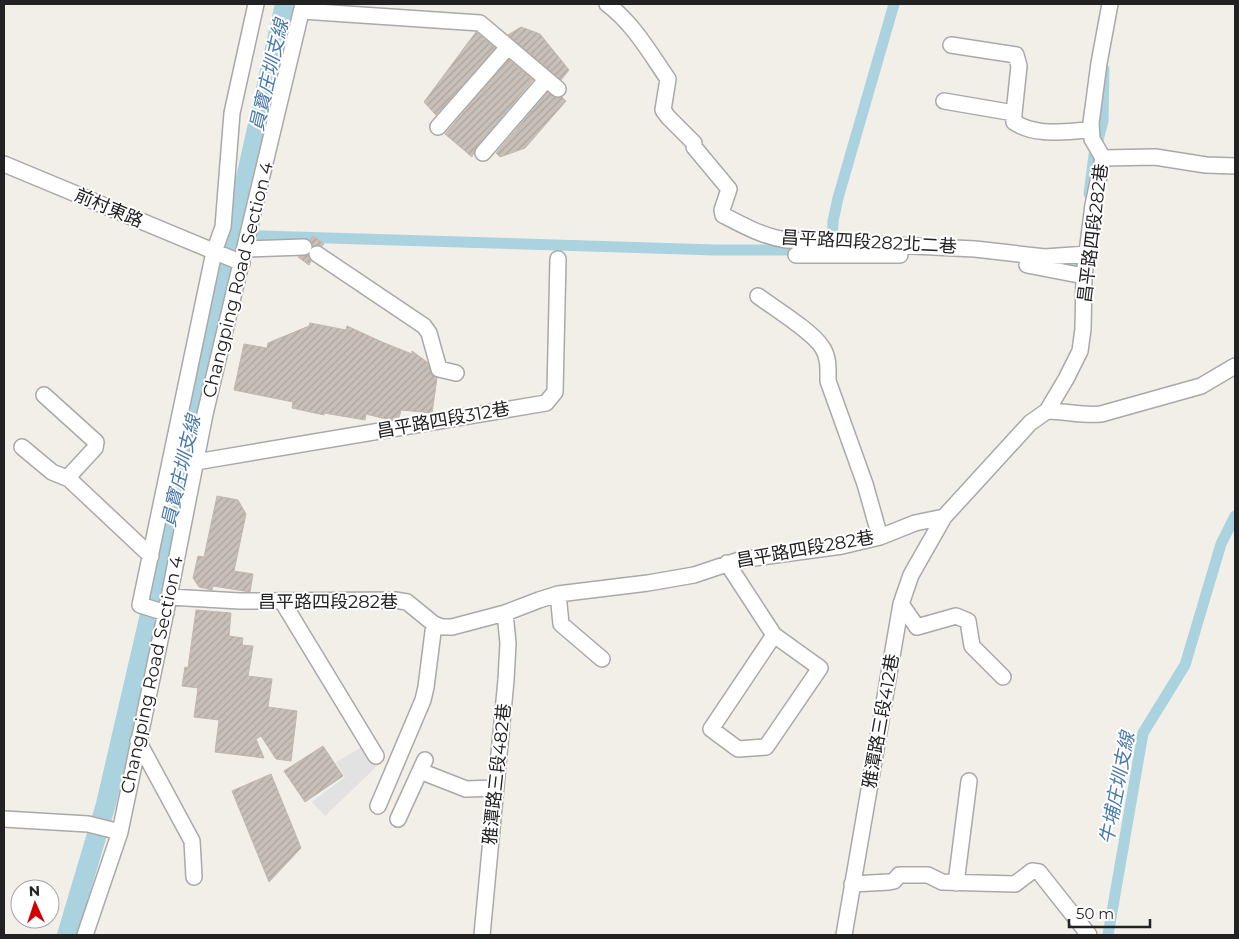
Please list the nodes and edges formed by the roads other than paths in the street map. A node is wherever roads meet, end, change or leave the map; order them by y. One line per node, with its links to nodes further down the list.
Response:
1 (256, 4): 15 (street)
2 (607, 4): 16 (street, 昌平路四段282北二巷)
3 (1110, 4): 10 (street)
4 (303, 7): 6 (street); 19 (street, Changping Road Section 4)
5 (951, 45): 8 (street)
6 (508, 47): 9 (street); 11 (street)
7 (944, 101): 8 (street)
8 (1014, 113): 10 (street)
9 (438, 127)
10 (1092, 134): 12 (street, 昌平路四段282巷)
11 (484, 153)
12 (1102, 155): 14 (street); 17 (street, 昌平路四段282巷)
13 (4, 164): 15 (street, 前村東路)
14 (1235, 166)
15 (214, 252): 19 (street, 前村東路); 32 (street)
16 (949, 252): 17 (street, 昌平路四段282北二巷); 18 (street); 21 (street)
17 (1082, 254): 21 (street, 昌平路四段282巷)
18 (796, 255)
19 (241, 257): 24 (street); 28 (street, Changping Road Section 4)
20 (558, 260): 28 (street, 昌平路四段312巷)
21 (1084, 276): 26 (street, 昌平路四段282巷)
22 (758, 296): 31 (street)
23 (1235, 366): 26 (street)
24 (456, 373)
25 (44, 395): 29 (street)
26 (1048, 411): 30 (street, 昌平路四段282巷)
27 (22, 447): 29 (street)
28 (196, 462): 35 (street, Changping Road Section 4)
29 (69, 479): 32 (street)
30 (944, 517): 31 (street, 昌平路四段282巷); 37 (street, 雅潭路三段412巷)
31 (880, 536): 33 (street, 昌平路四段282巷)
32 (151, 556): 38 (street)
33 (727, 563): 34 (street, 昌平路四段282巷); 41 (street)
34 (558, 594): 39 (street, 昌平路四段282巷); 42 (street)
35 (169, 597): 36 (street, 昌平路四段282巷); 38 (street, Changping Road Section 4)
36 (282, 601): 40 (street, 昌平路四段282巷); 45 (street)
37 (901, 604): 43 (street); 54 (street, 雅潭路三段412巷)
38 (166, 613): 44 (street, Changping Road Section 4)
39 (505, 613): 40 (street, 昌平路四段282巷); 47 (street, 雅潭路三段482巷)
40 (434, 624): 48 (street)
41 (774, 635): 41 (street)
42 (602, 659)
43 (1003, 677)
44 (138, 741): 51 (street, Changping Road Section 4); 52 (street)
45 (376, 756)
46 (969, 781): 53 (street)
47 (495, 788): 50 (street); 56 (street, 雅潭路三段482巷)
48 (378, 806)
49 (4, 819): 51 (street)
50 (398, 819)
51 (120, 832): 55 (street, Changping Road Section 4)
52 (194, 877)
53 (956, 883): 54 (street); 58 (street)
54 (852, 884): 57 (street, 雅潭路三段412巷)
55 (85, 935)
56 (482, 935)
57 (844, 935)
58 (1089, 935)

